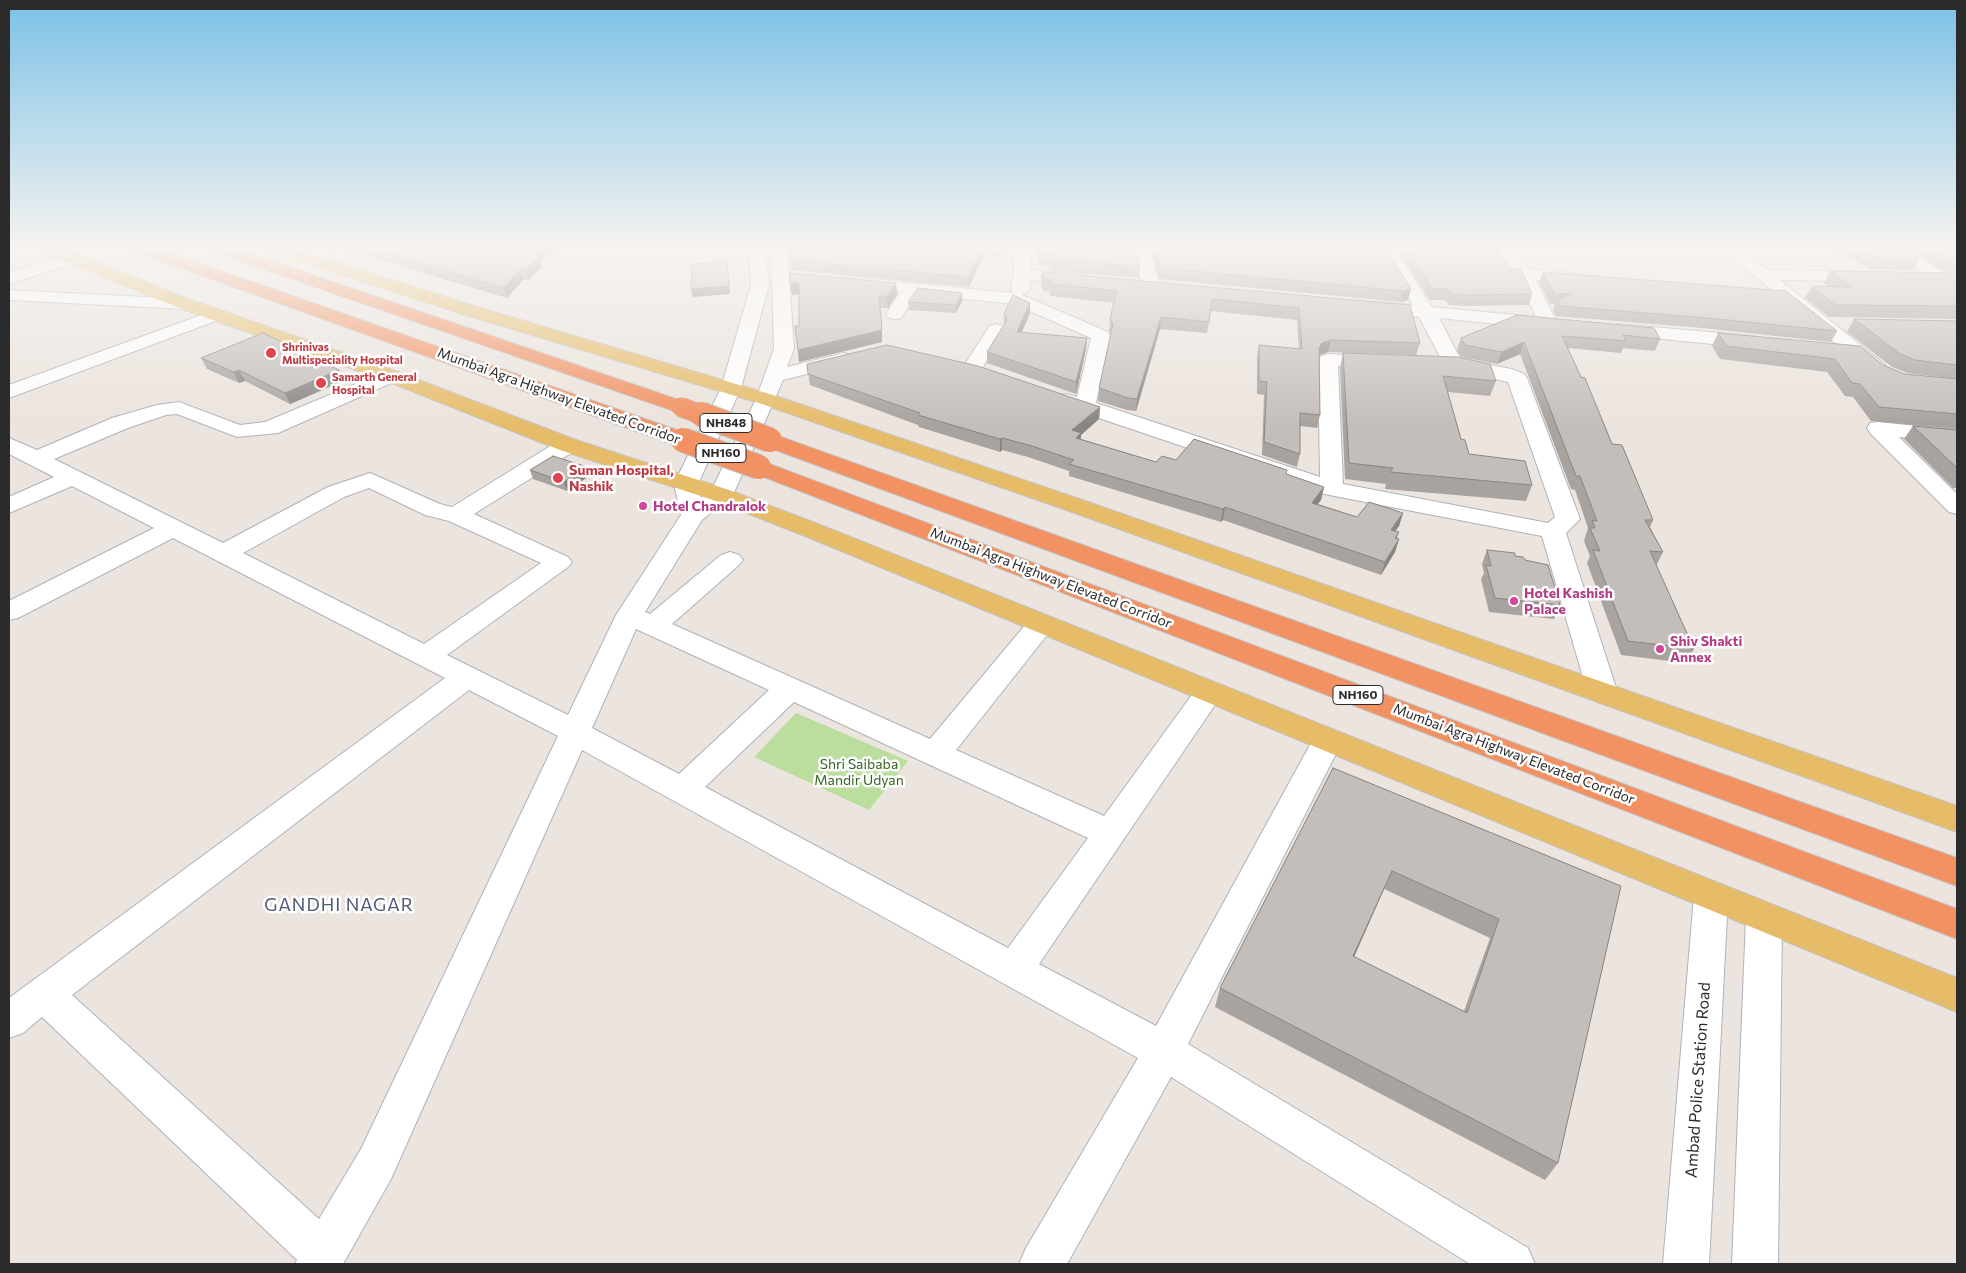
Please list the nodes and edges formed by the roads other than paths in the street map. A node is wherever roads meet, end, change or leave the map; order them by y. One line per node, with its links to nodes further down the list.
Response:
1 (195, 307): 14 (main road)
2 (307, 307): 67 (highway, Mumbai Agra Highway Elevated Corridor / NH160, bridge)
3 (390, 307): 64 (highway, Mumbai Agra Highway Elevated Corridor / NH848, bridge)
4 (462, 307): 30 (main road)
5 (754, 307): 30 (street)
6 (783, 307): 31 (street)
7 (899, 307): 15 (street)
8 (1037, 307): 34 (street)
9 (1381, 307): 13 (street)
10 (1423, 307): 13 (street)
11 (1541, 307): 16 (street)
12 (1802, 307): 17 (street)
13 (1426, 312): 16 (street); 47 (street)
14 (215, 314): 28 (main road); 32 (street)
15 (895, 314)
16 (1548, 323): 19 (street)
17 (1822, 324): 18 (street); 24 (street)
18 (1851, 324)
19 (1567, 325)
20 (1606, 329): 22 (street)
21 (996, 330): 27 (street)
22 (1770, 344)
23 (1828, 350): 24 (street)
24 (1857, 352): 29 (street)
25 (869, 354): 31 (street)
26 (1396, 362): 40 (street)
27 (973, 368)
28 (391, 376): 37 (main road); 38 (street)
29 (1890, 376)
30 (731, 388): 31 (main road); 43 (street)
31 (771, 388): 41 (street); 56 (main road)
32 (9, 392)
33 (1048, 394): 34 (street)
34 (1085, 407): 40 (street)
35 (1957, 436): 42 (street)
36 (9, 445): 38 (street)
37 (568, 445): 43 (main road); 45 (street)
38 (35, 459): 39 (street)
39 (70, 478): 44 (street); 46 (street)
40 (1332, 489): 47 (street)
41 (721, 495): 43 (main road); 52 (main road)
42 (1953, 499)
43 (690, 500): 51 (street)
44 (9, 506)
45 (456, 515): 48 (street); 53 (street)
46 (174, 528): 48 (street); 50 (street)
47 (1553, 531): 56 (street)
48 (224, 553): 53 (street)
49 (730, 560): 51 (street)
50 (9, 612)
51 (640, 621): 55 (street); 58 (street)
52 (1042, 624): 57 (main road); 60 (street)
53 (426, 656): 54 (street)
54 (467, 677): 58 (street); 69 (street)
55 (790, 688): 60 (street); 61 (street)
56 (1602, 690): 62 (main road)
57 (1209, 692): 59 (main road); 63 (street)
58 (575, 732): 61 (street); 73 (street)
59 (1328, 740): 65 (main road); 72 (street)
60 (935, 754): 63 (street)
61 (682, 790): 68 (street)
62 (1957, 819)
63 (1110, 833): 68 (street)
64 (1957, 872)
65 (1711, 896): 66 (main road); 76 (street, Ambad Police Station Road)
66 (1764, 918): 70 (main road); 77 (street)
67 (1957, 924)
68 (1014, 970): 72 (street)
69 (44, 994): 71 (street); 73 (street)
70 (1957, 995)
71 (9, 1020)
72 (1164, 1051): 74 (street); 75 (street)
73 (321, 1259)
74 (1042, 1264)
75 (1512, 1264)
76 (1686, 1264)
77 (1754, 1264)

